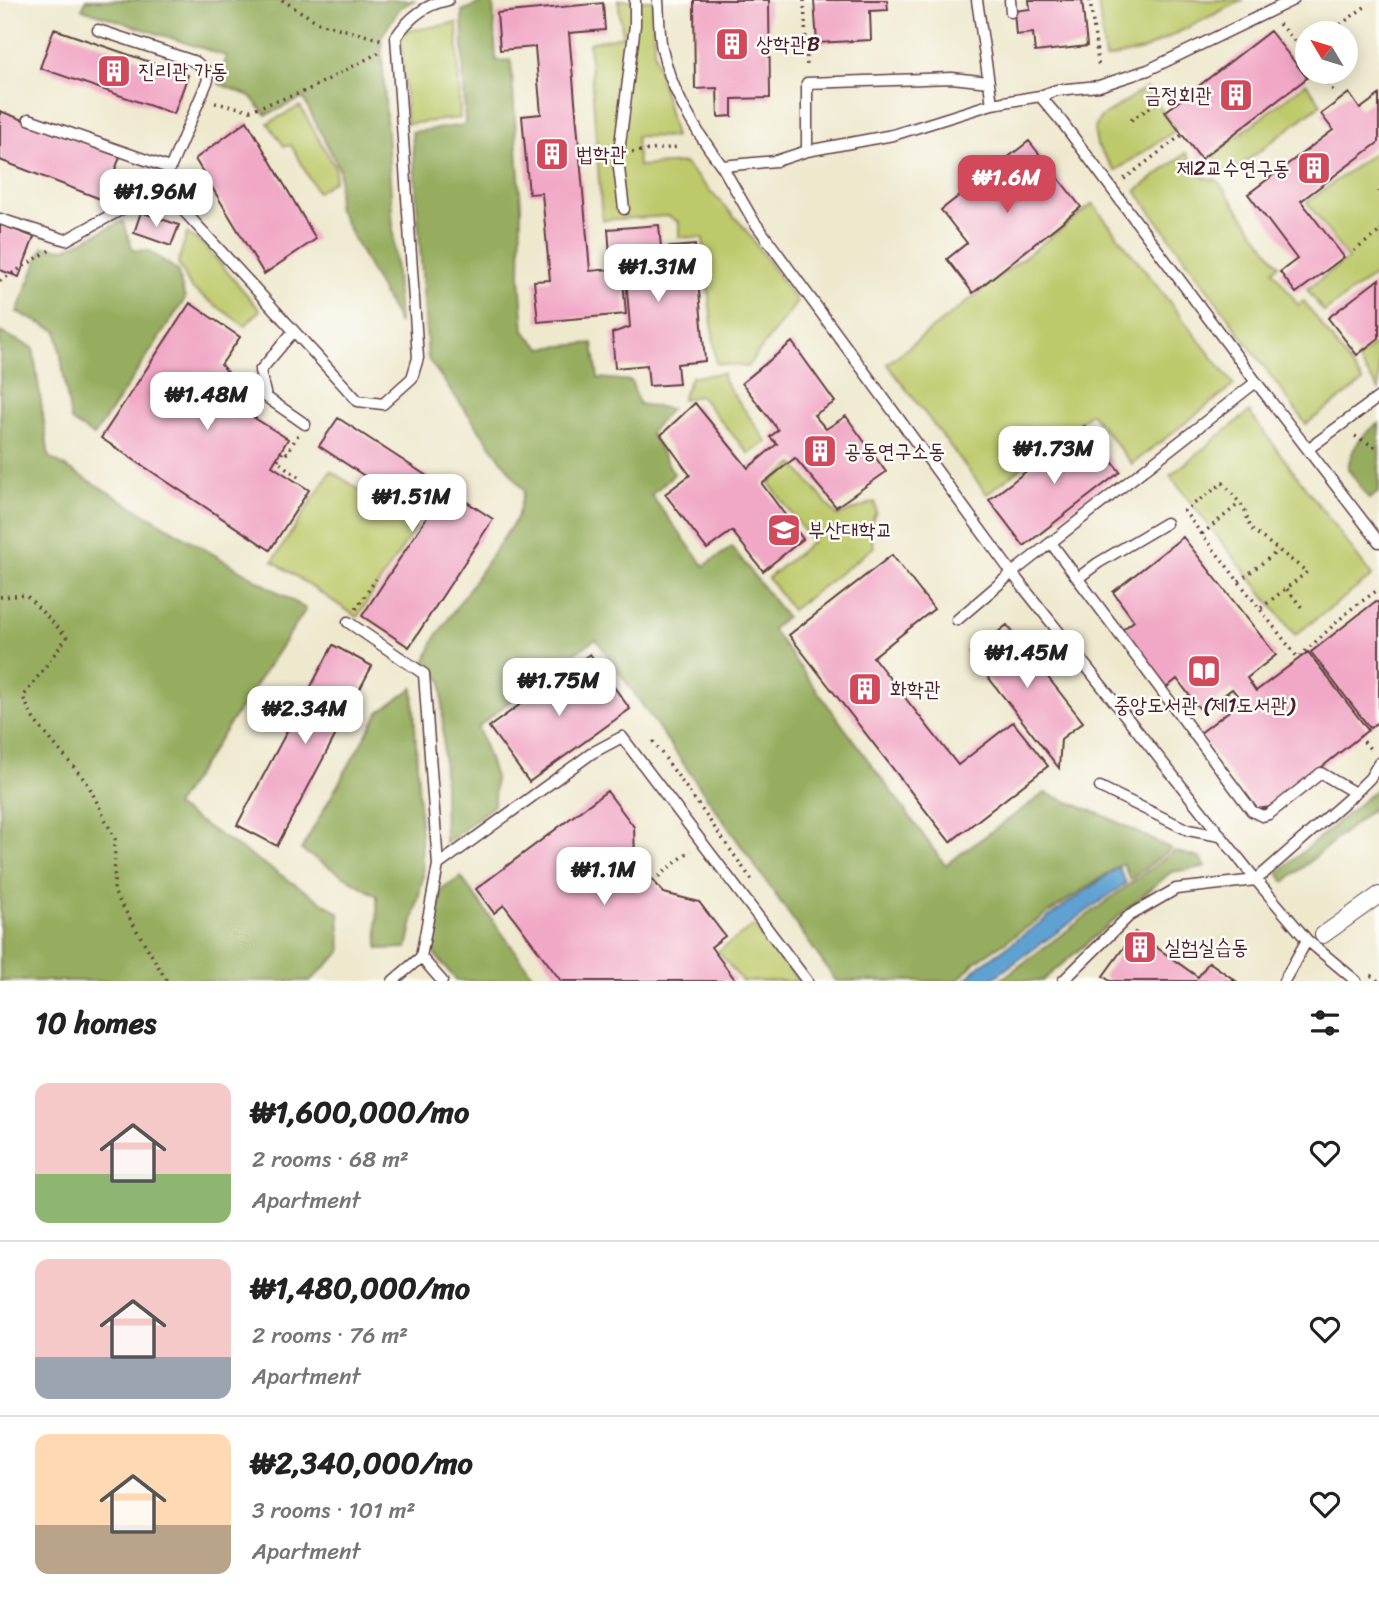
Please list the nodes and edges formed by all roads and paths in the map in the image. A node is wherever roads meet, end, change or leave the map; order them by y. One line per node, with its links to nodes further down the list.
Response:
1 (282, 0): 16 (path)
2 (448, 0): 43 (lane)
3 (635, 0): 32 (lane)
4 (658, 0): 33 (lane)
5 (804, 0): 20 (path)
6 (977, 0): 19 (lane)
7 (1010, 0): 11 (lane)
8 (1090, 0): 18 (path)
9 (1293, 0): 12 (lane)
10 (1366, 6): 13 (path)
11 (1011, 12)
12 (1268, 12): 15 (path); 23 (lane)
13 (1345, 21)
14 (99, 30): 34 (lane)
15 (1295, 40)
16 (386, 41)
17 (386, 49): 25 (path)
18 (1098, 69)
19 (989, 82): 20 (lane); 26 (lane)
20 (807, 83): 31 (lane)
21 (1328, 84): 22 (path)
22 (1335, 93)
23 (1040, 96): 26 (lane); 44 (lane)
24 (1160, 101): 28 (path)
25 (213, 102)
26 (992, 104): 31 (lane)
27 (29, 119): 34 (lane)
28 (1131, 120)
29 (1182, 135): 35 (path)
30 (678, 147): 32 (path)
31 (807, 151): 33 (lane)
32 (619, 153): 37 (lane)
33 (722, 166): 58 (lane)
34 (169, 167): 36 (lane)
35 (1122, 181)
36 (162, 187): 40 (lane); 43 (lane)
37 (624, 209)
38 (0, 219): 40 (lane)
39 (1379, 232): 41 (path)
40 (66, 240): 42 (path)
41 (1354, 251)
42 (0, 281)
43 (293, 332): 46 (lane)
44 (1256, 382): 49 (lane); 56 (lane)
45 (1379, 397): 49 (lane)
46 (305, 424)
47 (1355, 436): 50 (path)
48 (293, 444): 51 (path)
49 (1308, 449): 55 (lane)
50 (1379, 449)
51 (300, 478)
52 (1240, 503): 54 (path); 54 (path); 57 (path)
53 (1166, 523): 59 (lane)
54 (1202, 534): 61 (path)
55 (1377, 534)
56 (1051, 543): 58 (lane); 59 (lane)
57 (1278, 551): 61 (path); 62 (path)
58 (1012, 573): 67 (lane); 74 (lane)
59 (1078, 578): 73 (lane)
60 (376, 579): 68 (path)
61 (1239, 581): 65 (path)
62 (1287, 589): 65 (path); 66 (path)
63 (1379, 589): 65 (path)
64 (0, 597): 85 (path)
65 (1261, 608)
66 (1303, 609)
67 (957, 620)
68 (348, 622): 76 (lane)
69 (1359, 736): 71 (path)
70 (653, 741): 79 (path)
71 (1379, 761): 73 (lane)
72 (1100, 787): 74 (lane)
73 (1355, 793): 77 (lane)
74 (1220, 836): 77 (lane)
75 (701, 842): 76 (lane); 78 (path); 88 (lane)
76 (438, 865): 83 (lane)
77 (1256, 880): 82 (lane); 89 (lane)
78 (653, 881)
79 (754, 883)
80 (1379, 895): 81 (street)
81 (1323, 935)
82 (1307, 940): 90 (lane); 91 (lane)
83 (421, 957): 86 (lane); 87 (lane)
84 (1369, 973): 92 (path)
85 (167, 981)
86 (393, 981)
87 (442, 981)
88 (807, 981)
89 (1063, 981)
90 (1284, 981)
91 (1356, 981)
92 (1378, 981)

